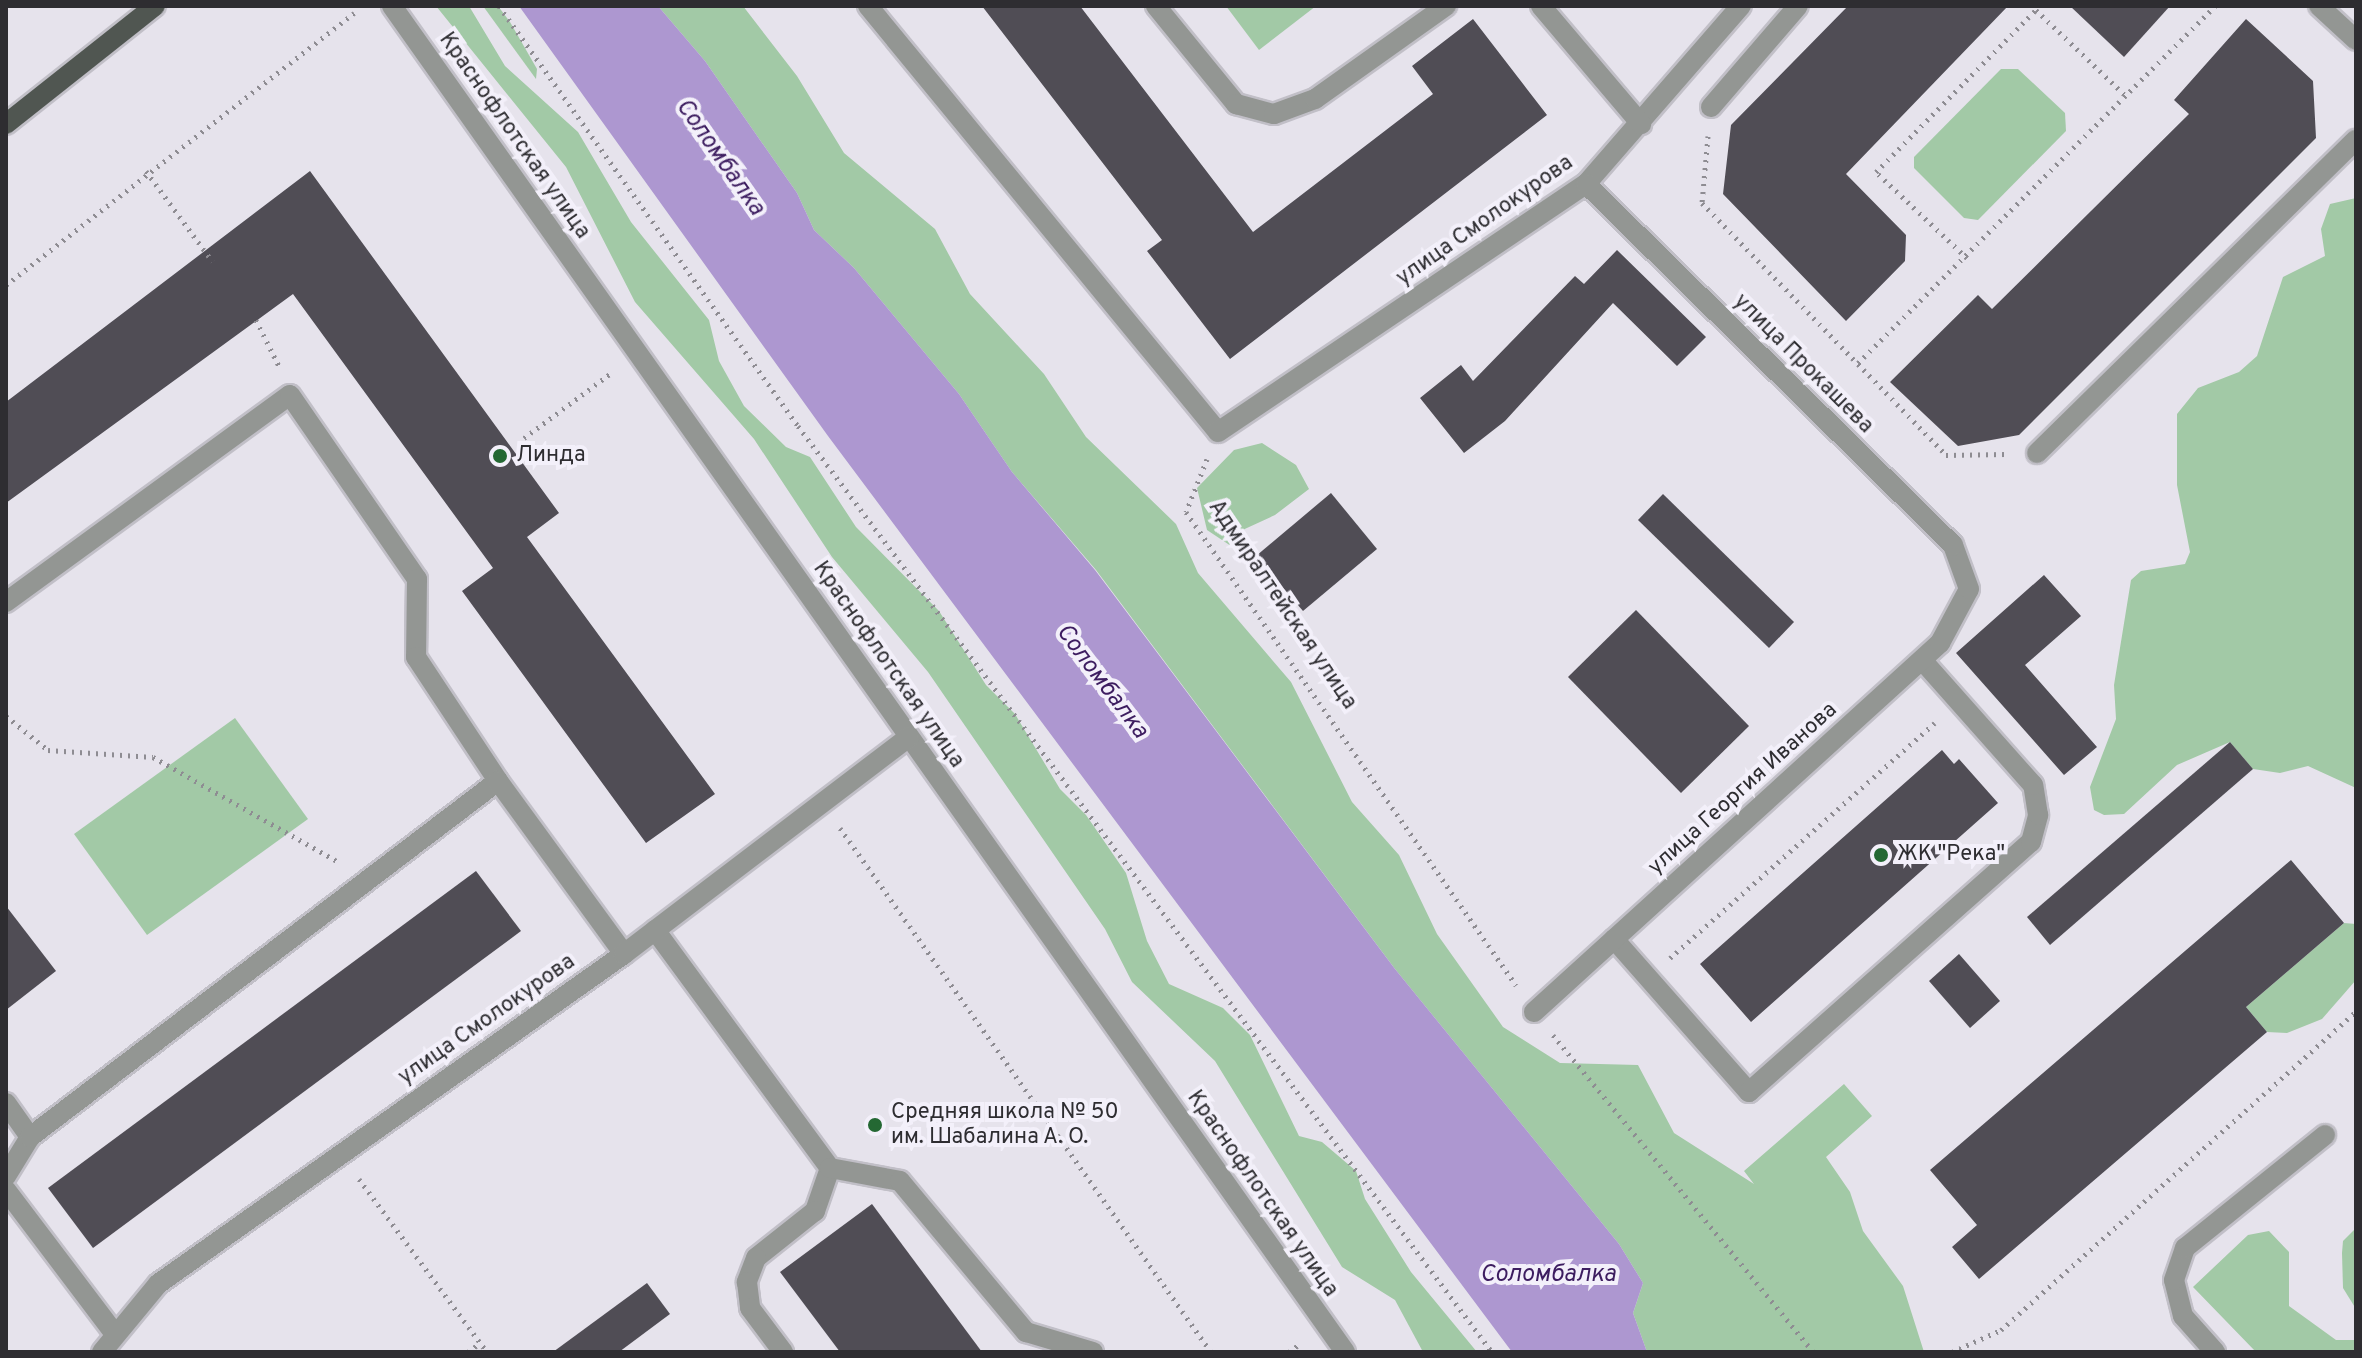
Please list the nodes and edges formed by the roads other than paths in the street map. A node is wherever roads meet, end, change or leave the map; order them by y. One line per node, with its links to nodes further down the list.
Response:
1 (155, 6): 12 (main road)
2 (392, 6): 20 (street, Краснофлотская улица)
3 (868, 6): 15 (street, улица Смолокурова)
4 (1156, 6): 5 (street)
5 (1446, 6)
6 (1541, 6): 13 (street)
7 (1741, 6): 13 (street, улица Смолокурова)
8 (1798, 6): 11 (street)
9 (2319, 6): 10 (street)
10 (2356, 40)
11 (1711, 107)
12 (6, 124)
13 (1641, 124): 15 (street, улица Смолокурова)
14 (2356, 140): 16 (street)
15 (1586, 184): 17 (street, улица Прокашева)
16 (2037, 453)
17 (1969, 589): 19 (street, улица Георгия Иванова)
18 (6, 602): 21 (street)
19 (1922, 660): 23 (street, улица Георгия Иванова); 23 (street)
20 (909, 737): 22 (street, улица Смолокурова); 36 (street, Краснофлотская улица)
21 (498, 781): 24 (street); 28 (street)
22 (655, 930): 24 (street, улица Смолокурова); 29 (street)
23 (1614, 939): 25 (street, улица Георгия Иванова)
24 (624, 954): 32 (street, улица Смолокурова)
25 (1534, 1012)
26 (6, 1103): 28 (street)
27 (2325, 1135): 37 (street)
28 (30, 1137): 30 (street)
29 (830, 1168): 34 (street); 35 (street)
30 (6, 1176)
31 (6, 1190): 32 (street)
32 (115, 1334): 33 (street, улица Смолокурова)
33 (102, 1352)
34 (783, 1352)
35 (1093, 1352)
36 (1345, 1352)
37 (2215, 1352)

